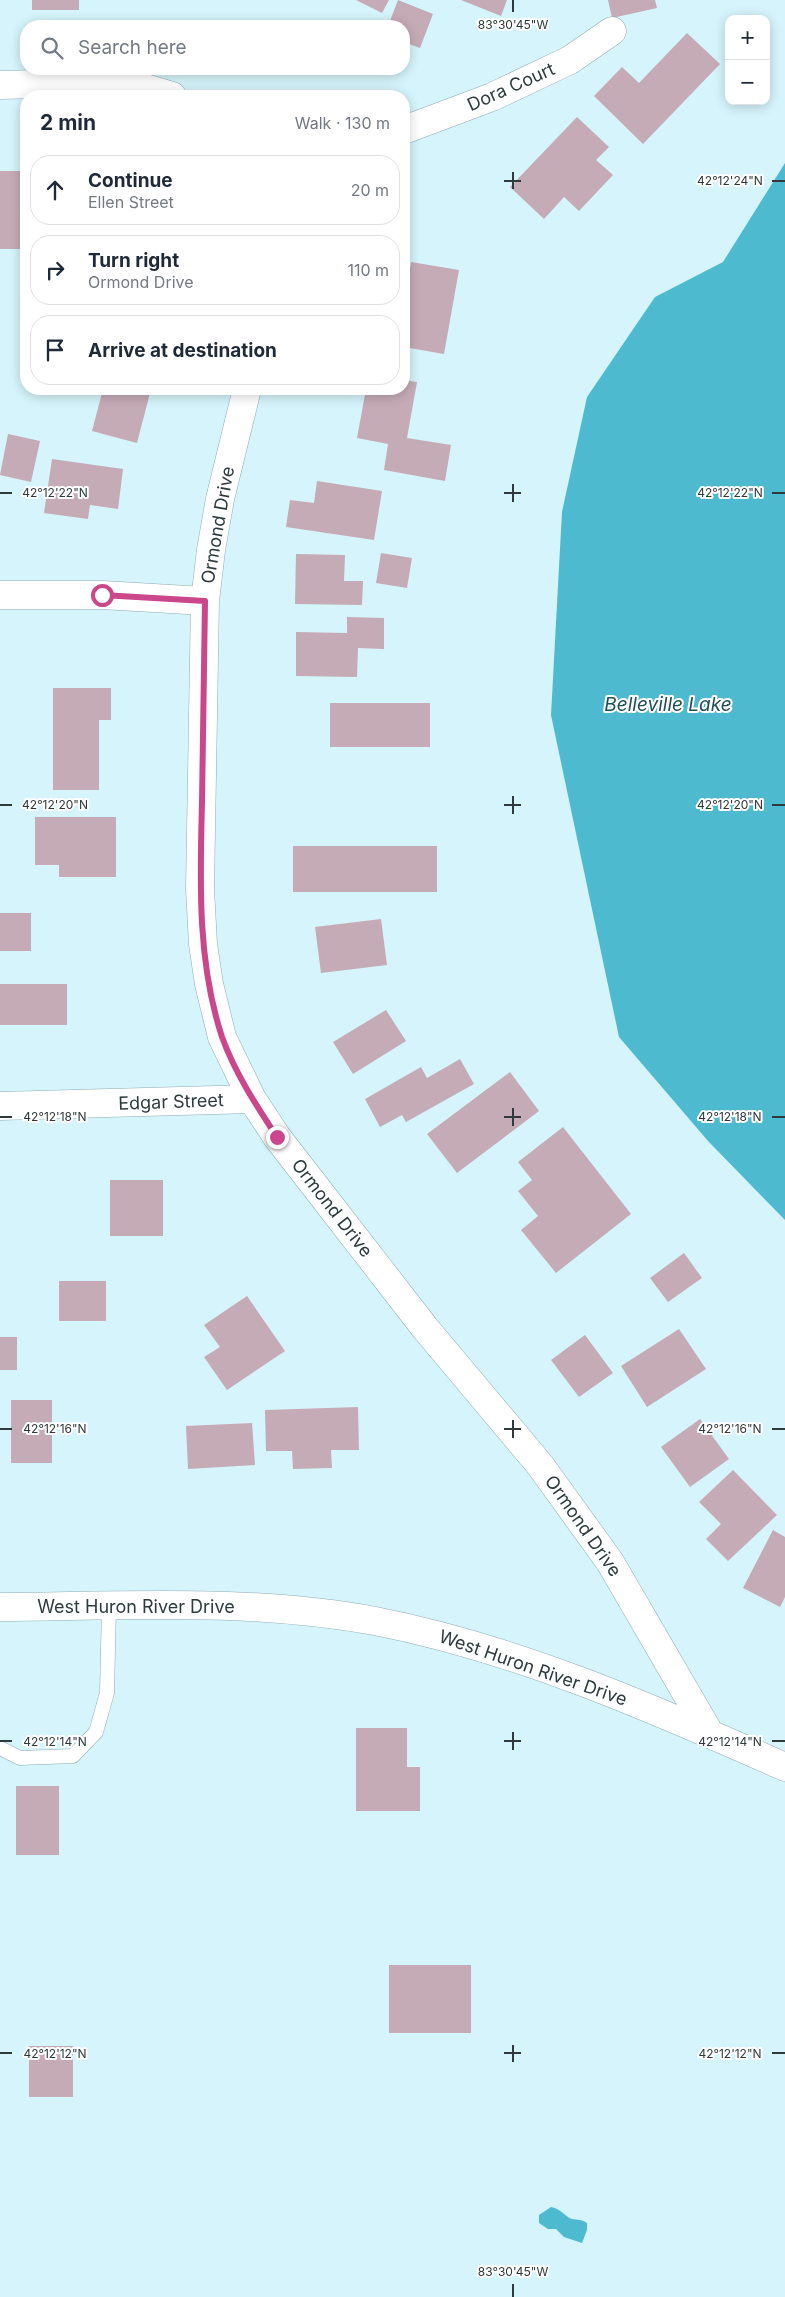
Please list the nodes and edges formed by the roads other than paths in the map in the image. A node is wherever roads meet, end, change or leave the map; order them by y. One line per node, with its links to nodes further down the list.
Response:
1 (612, 31): 4 (street, Dora Court)
2 (0, 86): 3 (street)
3 (152, 90)
4 (410, 128)
5 (245, 395): 7 (street, Ormond Drive)
6 (0, 594): 7 (street)
7 (205, 601): 8 (street, Ormond Drive)
8 (252, 1099): 9 (street, Edgar Street); 12 (street, Ormond Drive)
9 (0, 1106)
10 (109, 1606): 11 (street, West Huron River Drive); 12 (street, West Huron River Drive); 13 (lane)
11 (0, 1607)
12 (710, 1734): 14 (street, West Huron River Drive)
13 (0, 1748)
14 (785, 1767)

